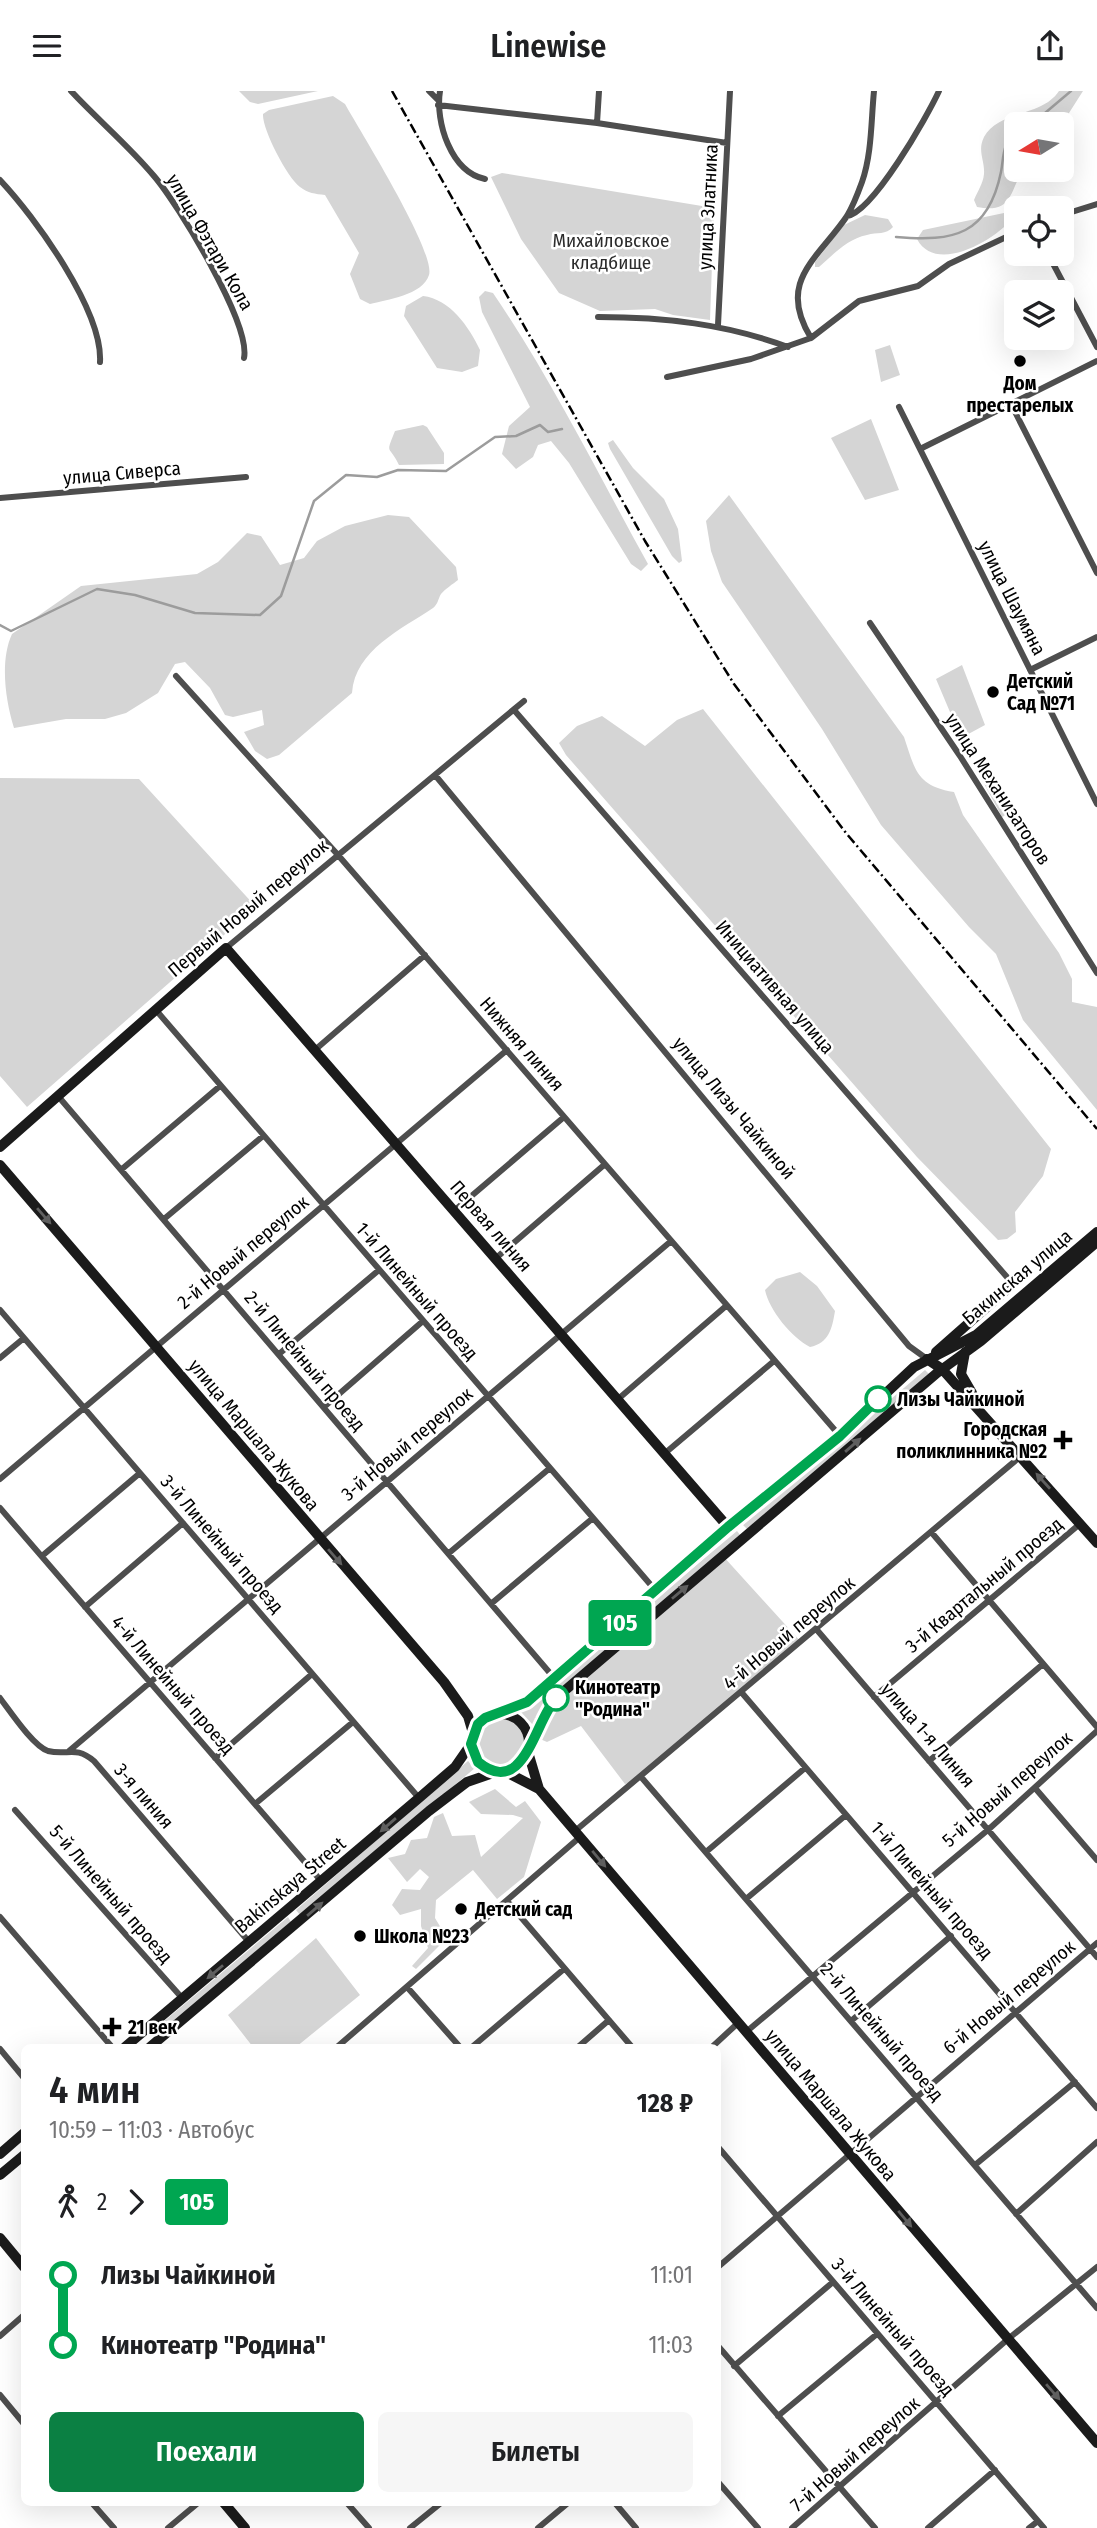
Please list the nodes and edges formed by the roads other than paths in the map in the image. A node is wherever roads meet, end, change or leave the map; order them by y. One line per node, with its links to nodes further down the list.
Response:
1 (71, 91): 23 (street, улица Фэтари Кола)
2 (429, 91): 8 (street)
3 (440, 91): 8 (street)
4 (599, 91): 9 (street)
5 (730, 91): 10 (street, улица Златника)
6 (874, 91): 15 (street)
7 (939, 91): 15 (street)
8 (438, 103): 9 (street); 11 (street)
9 (597, 123): 10 (street)
10 (727, 143): 19 (street, улица Златника)
11 (485, 179)
12 (0, 180): 25 (street)
13 (1097, 204): 14 (street)
14 (1074, 211)
15 (847, 216): 20 (street)
16 (1004, 238): 20 (street)
17 (1054, 266): 22 (street)
18 (598, 317): 19 (street)
19 (718, 325): 21 (street)
20 (811, 338): 21 (street)
21 (790, 347): 26 (street)
22 (1097, 347)
23 (244, 358)
24 (1097, 361): 27 (street)
25 (100, 362)
26 (667, 377)
27 (1011, 404): 29 (street); 32 (street)
28 (899, 407): 29 (street, улица Шаумяна)
29 (920, 449): 35 (street, улица Шаумяна)
30 (246, 477): 31 (street, улица Сиверса)
31 (0, 498)
32 (1097, 573)
33 (870, 623): 44 (street, улица Механизаторов)
34 (1097, 637): 35 (street)
35 (1030, 670): 40 (street, улица Шаумяна)
36 (176, 676): 41 (street, Нижняя линия)
37 (524, 701): 38 (street, Первый Новый переулок)
38 (514, 710): 39 (street, Первый Новый переулок); 65 (street, Инициативная улица)
39 (435, 775): 41 (street, Первый Новый переулок); 76 (street, улица Лизы Чайкиной)
40 (1097, 804)
41 (338, 855): 42 (street, Первый Новый переулок); 43 (street, Нижняя линия)
42 (226, 948): 45 (main road, Первый Новый переулок); 46 (main road, Первая линия)
43 (425, 955): 46 (street); 47 (street, Нижняя линия)
44 (1097, 973)
45 (155, 1009): 48 (street, 1-й Линейный проезд); 49 (main road, Первый Новый переулок)
46 (316, 1049): 52 (main road, Первая линия)
47 (506, 1050): 50 (street, Нижняя линия); 52 (street, 2-й Новый переулок)
48 (220, 1086): 51 (street, 1-й Линейный проезд); 56 (street)
49 (58, 1096): 53 (main road, Первый Новый переулок); 56 (street, 2-й Линейный проезд)
50 (564, 1117): 55 (street, Нижняя линия); 58 (street)
51 (263, 1136): 57 (street, 1-й Линейный проезд); 59 (street)
52 (397, 1143): 57 (street, 2-й Новый переулок); 58 (main road, Первая линия)
53 (1, 1145)
54 (0, 1165): 73 (main road, улица Маршала Жукова, one-way to 73)
55 (604, 1165): 61 (street, Нижняя линия); 63 (street)
56 (122, 1170): 59 (street, 2-й Линейный проезд)
57 (323, 1205): 64 (street, 1-й Линейный проезд); 66 (street, 2-й Новый переулок)
58 (455, 1210): 63 (main road, Первая линия)
59 (164, 1219): 66 (street, 2-й Линейный проезд)
60 (1097, 1232): 72 (main road, Бакинская улица)
61 (670, 1242): 67 (street, Нижняя линия); 70 (street, 3-й Новый переулок)
62 (1097, 1242): 72 (main road, Бакинская улица)
63 (496, 1258): 70 (main road, Первая линия)
64 (379, 1270): 69 (street, 1-й Линейный проезд); 74 (street)
65 (1013, 1284): 72 (main road)
66 (224, 1290): 73 (street, 2-й Новый переулок); 74 (street, 2-й Линейный проезд)
67 (726, 1306): 77 (street, Нижняя линия); 80 (street)
68 (0, 1310): 71 (street, 3-й Линейный проезд)
69 (423, 1321): 79 (street, 1-й Линейный проезд); 81 (street)
70 (561, 1334): 79 (street, 3-й Новый переулок); 80 (main road, Первая линия)
71 (24, 1338): 75 (street); 82 (street, 3-й Линейный проезд)
72 (967, 1343): 76 (main road, Бакинская улица); 78 (main road, Бакинская улица); 85 (main road, улица Лизы Чайкиной)
73 (156, 1347): 82 (street, 2-й Новый переулок); 96 (main road, улица Маршала Жукова)
74 (279, 1355): 81 (street, 2-й Линейный проезд)
75 (0, 1358)
76 (927, 1359): 78 (main road, улица Лизы Чайкиной); 83 (main road, Бакинская улица)
77 (774, 1361): 83 (street, Нижняя линия); 84 (street)
78 (942, 1369): 85 (main road, улица Лизы Чайкиной); 117 (main road, Бакинская улица, one-way to 78)
79 (488, 1396): 86 (street, 1-й Линейный проезд); 89 (street, 3-й Новый переулок)
80 (617, 1399): 84 (main road, Первая линия)
81 (324, 1406): 89 (street, 2-й Линейный проезд)
82 (84, 1408): 87 (street, 3-й Линейный проезд); 88 (street, 2-й Новый переулок)
83 (840, 1436): 94 (main road, Бакинская улица)
84 (664, 1454): 94 (main road, Первая линия)
85 (1019, 1454): 93 (main road, улица Лизы Чайкиной, one-way to 85); 95 (street, 4-й Новый переулок)
86 (550, 1468): 91 (street, 1-й Линейный проезд); 98 (street)
87 (140, 1473): 92 (street, 3-й Линейный проезд); 99 (street)
88 (0, 1479)
89 (387, 1482): 96 (street, 3-й Новый переулок); 98 (street, 2-й Линейный проезд)
90 (0, 1508): 99 (street, 4-й Линейный проезд)
91 (593, 1518): 100 (street, 1-й Линейный проезд); 103 (street)
92 (183, 1523): 101 (street, 3-й Линейный проезд); 104 (street)
93 (1081, 1523): 97 (main road, улица Лизы Чайкиной); 102 (street, 3-й Квартальный проезд)
94 (728, 1527): 100 (main road, Бакинская улица)
95 (932, 1533): 102 (street); 105 (street, 4-й Новый переулок)
96 (320, 1539): 101 (street, 3-й Новый переулок); 116 (main road, улица Маршала Жукова, one-way to 116)
97 (1097, 1543)
98 (449, 1553): 103 (street, 2-й Линейный проезд)
99 (42, 1556): 104 (street, 4-й Линейный проезд)
100 (657, 1592): 108 (main road, Бакинская улица)
101 (248, 1598): 107 (street, 3-й Линейный проезд); 109 (street, 3-й Новый переулок)
102 (989, 1600): 106 (street); 111 (street, 3-й Квартальный проезд)
103 (492, 1603): 108 (street, 2-й Линейный проезд)
104 (85, 1607): 109 (street, 4-й Линейный проезд)
105 (817, 1630): 110 (street, 4-й Новый переулок); 111 (street, улица 1-я Линия)
106 (1043, 1664): 115 (street); 120 (street)
107 (312, 1674): 114 (street, 3-й Линейный проезд); 119 (street)
108 (555, 1679): 113 (main road, Бакинская улица)
109 (150, 1682): 118 (street, 3-й Новый переулок); 119 (street, 4-й Линейный проезд)
110 (742, 1693): 121 (street, 1-й Линейный проезд); 123 (street, 4-й Новый переулок)
111 (874, 1697): 120 (street, улица 1-я Линия)
112 (0, 1698): 118 (street, 3-я линия)
113 (502, 1714): 116 (main road); 117 (main road)
114 (353, 1722): 126 (street, 3-й Линейный проезд); 127 (street)
115 (1097, 1729): 124 (street, 5-й Новый переулок)
116 (472, 1738): 122 (main road); 126 (main road, Bakinskaya Street)
117 (529, 1747): 122 (main road); 125 (main road, улица Маршала Жукова)
118 (69, 1751): 142 (street, 3-я линия)
119 (215, 1758): 127 (street, 4-й Линейный проезд)
120 (929, 1761): 130 (street, улица 1-я Линия)
121 (805, 1767): 129 (street, 1-й Линейный проезд); 132 (street)
122 (501, 1772): 125 (main road, улица Маршала Жукова); 140 (main road, Bakinskaya Street, one-way to 122)
123 (642, 1778): 131 (street, 4-й Новый переулок); 132 (street, 2-й Линейный проезд)
124 (1035, 1788): 130 (street, 5-й Новый переулок); 133 (street)
125 (539, 1789): 131 (main road, улица Маршала Жукова)
126 (419, 1798): 134 (main road, Bakinskaya Street, one-way to 134)
127 (255, 1804): 134 (street, 4-й Линейный проезд)
128 (15, 1810): 149 (street, 5-й Линейный проезд)
129 (846, 1815): 135 (street, 1-й Линейный проезд); 136 (street)
130 (989, 1829): 135 (street, 5-й Новый переулок); 144 (street, улица 1-я Линия)
131 (578, 1834): 137 (street, 4-й Новый переулок); 153 (main road, улица Маршала Жукова, one-way to 153)
132 (706, 1851): 136 (street, 2-й Линейный проезд)
133 (1097, 1860)
134 (321, 1882): 138 (main road, Bakinskaya Street)
135 (912, 1890): 141 (street, 1-й Линейный проезд); 147 (street, 5-й Новый переулок)
136 (746, 1899): 147 (street, 2-й Линейный проезд)
137 (507, 1901): 146 (street); 148 (street, 4-й Новый переулок)
138 (288, 1911): 140 (main road); 142 (main road, Bakinskaya Street)
139 (0, 1917): 157 (street)
140 (298, 1923): 156 (main road, Bakinskaya Street)
141 (951, 1935): 150 (street, 1-й Линейный проезд); 152 (street)
142 (250, 1943): 149 (main road, Bakinskaya Street, one-way to 149)
143 (1097, 1943): 144 (street, 6-й Новый переулок)
144 (1090, 1949): 145 (street, улица 1-я Линия); 150 (street, 6-й Новый переулок)
145 (1097, 1957)
146 (564, 1969): 151 (street); 162 (street)
147 (812, 1975): 152 (street, 2-й Линейный проезд); 155 (street, 5-й Новый переулок)
148 (407, 1987): 160 (street, 4-й Новый переулок); 161 (street)
149 (183, 1999): 154 (main road, Bakinskaya Street)
150 (1015, 2012): 168 (street, 1-й Линейный проезд); 169 (street, 6-й Новый переулок)
151 (609, 2020): 163 (street); 164 (street)
152 (851, 2021): 169 (street, 2-й Линейный проезд)
153 (738, 2023): 155 (main road, улица Маршала Жукова); 165 (street)
154 (148, 2028): 156 (main road); 158 (main road, Bakinskaya Street)
155 (746, 2032): 174 (main road, улица Маршала Жукова)
156 (159, 2040): 159 (main road, Bakinskaya Street)
157 (109, 2044)
158 (129, 2044)
159 (154, 2044)
160 (343, 2044)
161 (457, 2044)
162 (476, 2044)
163 (581, 2044)
164 (629, 2044)
165 (715, 2044)
166 (0, 2049): 167 (street)
167 (21, 2074)
168 (1075, 2082): 170 (street, 1-й Линейный проезд); 177 (street)
169 (916, 2097): 174 (street, 6-й Новый переулок); 177 (street, 2-й Линейный проезд)
170 (1097, 2108)
171 (21, 2136): 175 (main road)
172 (1097, 2142): 179 (street)
173 (721, 2151): 180 (street, 3-й Линейный проезд)
174 (848, 2152): 180 (street, 6-й Новый переулок); 191 (main road, улица Маршала Жукова, one-way to 191)
175 (0, 2154)
176 (21, 2158): 178 (main road)
177 (975, 2165): 179 (street, 2-й Линейный проезд)
178 (0, 2175)
179 (1016, 2214): 186 (street, 2-й Линейный проезд)
180 (777, 2216): 183 (street, 6-й Новый переулок); 185 (street, 3-й Линейный проезд)
181 (0, 2238): 182 (main road)
182 (21, 2263)
183 (721, 2264)
184 (1097, 2267): 186 (street, 7-й Новый переулок)
185 (832, 2282): 189 (street, 3-й Линейный проезд); 193 (street)
186 (1077, 2284): 187 (street, 2-й Линейный проезд); 191 (street, 7-й Новый переулок)
187 (1097, 2308)
188 (21, 2318): 190 (street)
189 (877, 2334): 195 (street, 3-й Линейный проезд); 196 (street)
190 (0, 2336)
191 (1008, 2339): 195 (street, 7-й Новый переулок); 198 (main road, улица Маршала Жукова, one-way to 198)
192 (721, 2350): 193 (street)
193 (734, 2365): 196 (street)
194 (0, 2395): 197 (street)
195 (937, 2403): 199 (street, 3-й Линейный проезд); 201 (street, 7-й Новый переулок)
196 (778, 2416): 201 (street)
197 (21, 2420)
198 (1097, 2444)
199 (995, 2470): 209 (street, 3-й Линейный проезд); 220 (street)
200 (721, 2485): 217 (street)
201 (840, 2487): 218 (street, 7-й Новый переулок); 219 (street)
202 (95, 2506): 210 (street)
203 (194, 2506): 211 (street)
204 (227, 2506): 212 (main road)
205 (350, 2506): 213 (street)
206 (437, 2506): 214 (street)
207 (564, 2506): 215 (street)
208 (618, 2506): 216 (street)
209 (1038, 2521): 221 (street); 222 (street, 3-й Линейный проезд)
210 (114, 2528)
211 (168, 2528)
212 (246, 2528)
213 (369, 2528)
214 (410, 2528)
215 (538, 2528)
216 (636, 2528)
217 (758, 2528)
218 (793, 2528)
219 (875, 2528)
220 (928, 2528)
221 (1029, 2528)
222 (1044, 2528)

